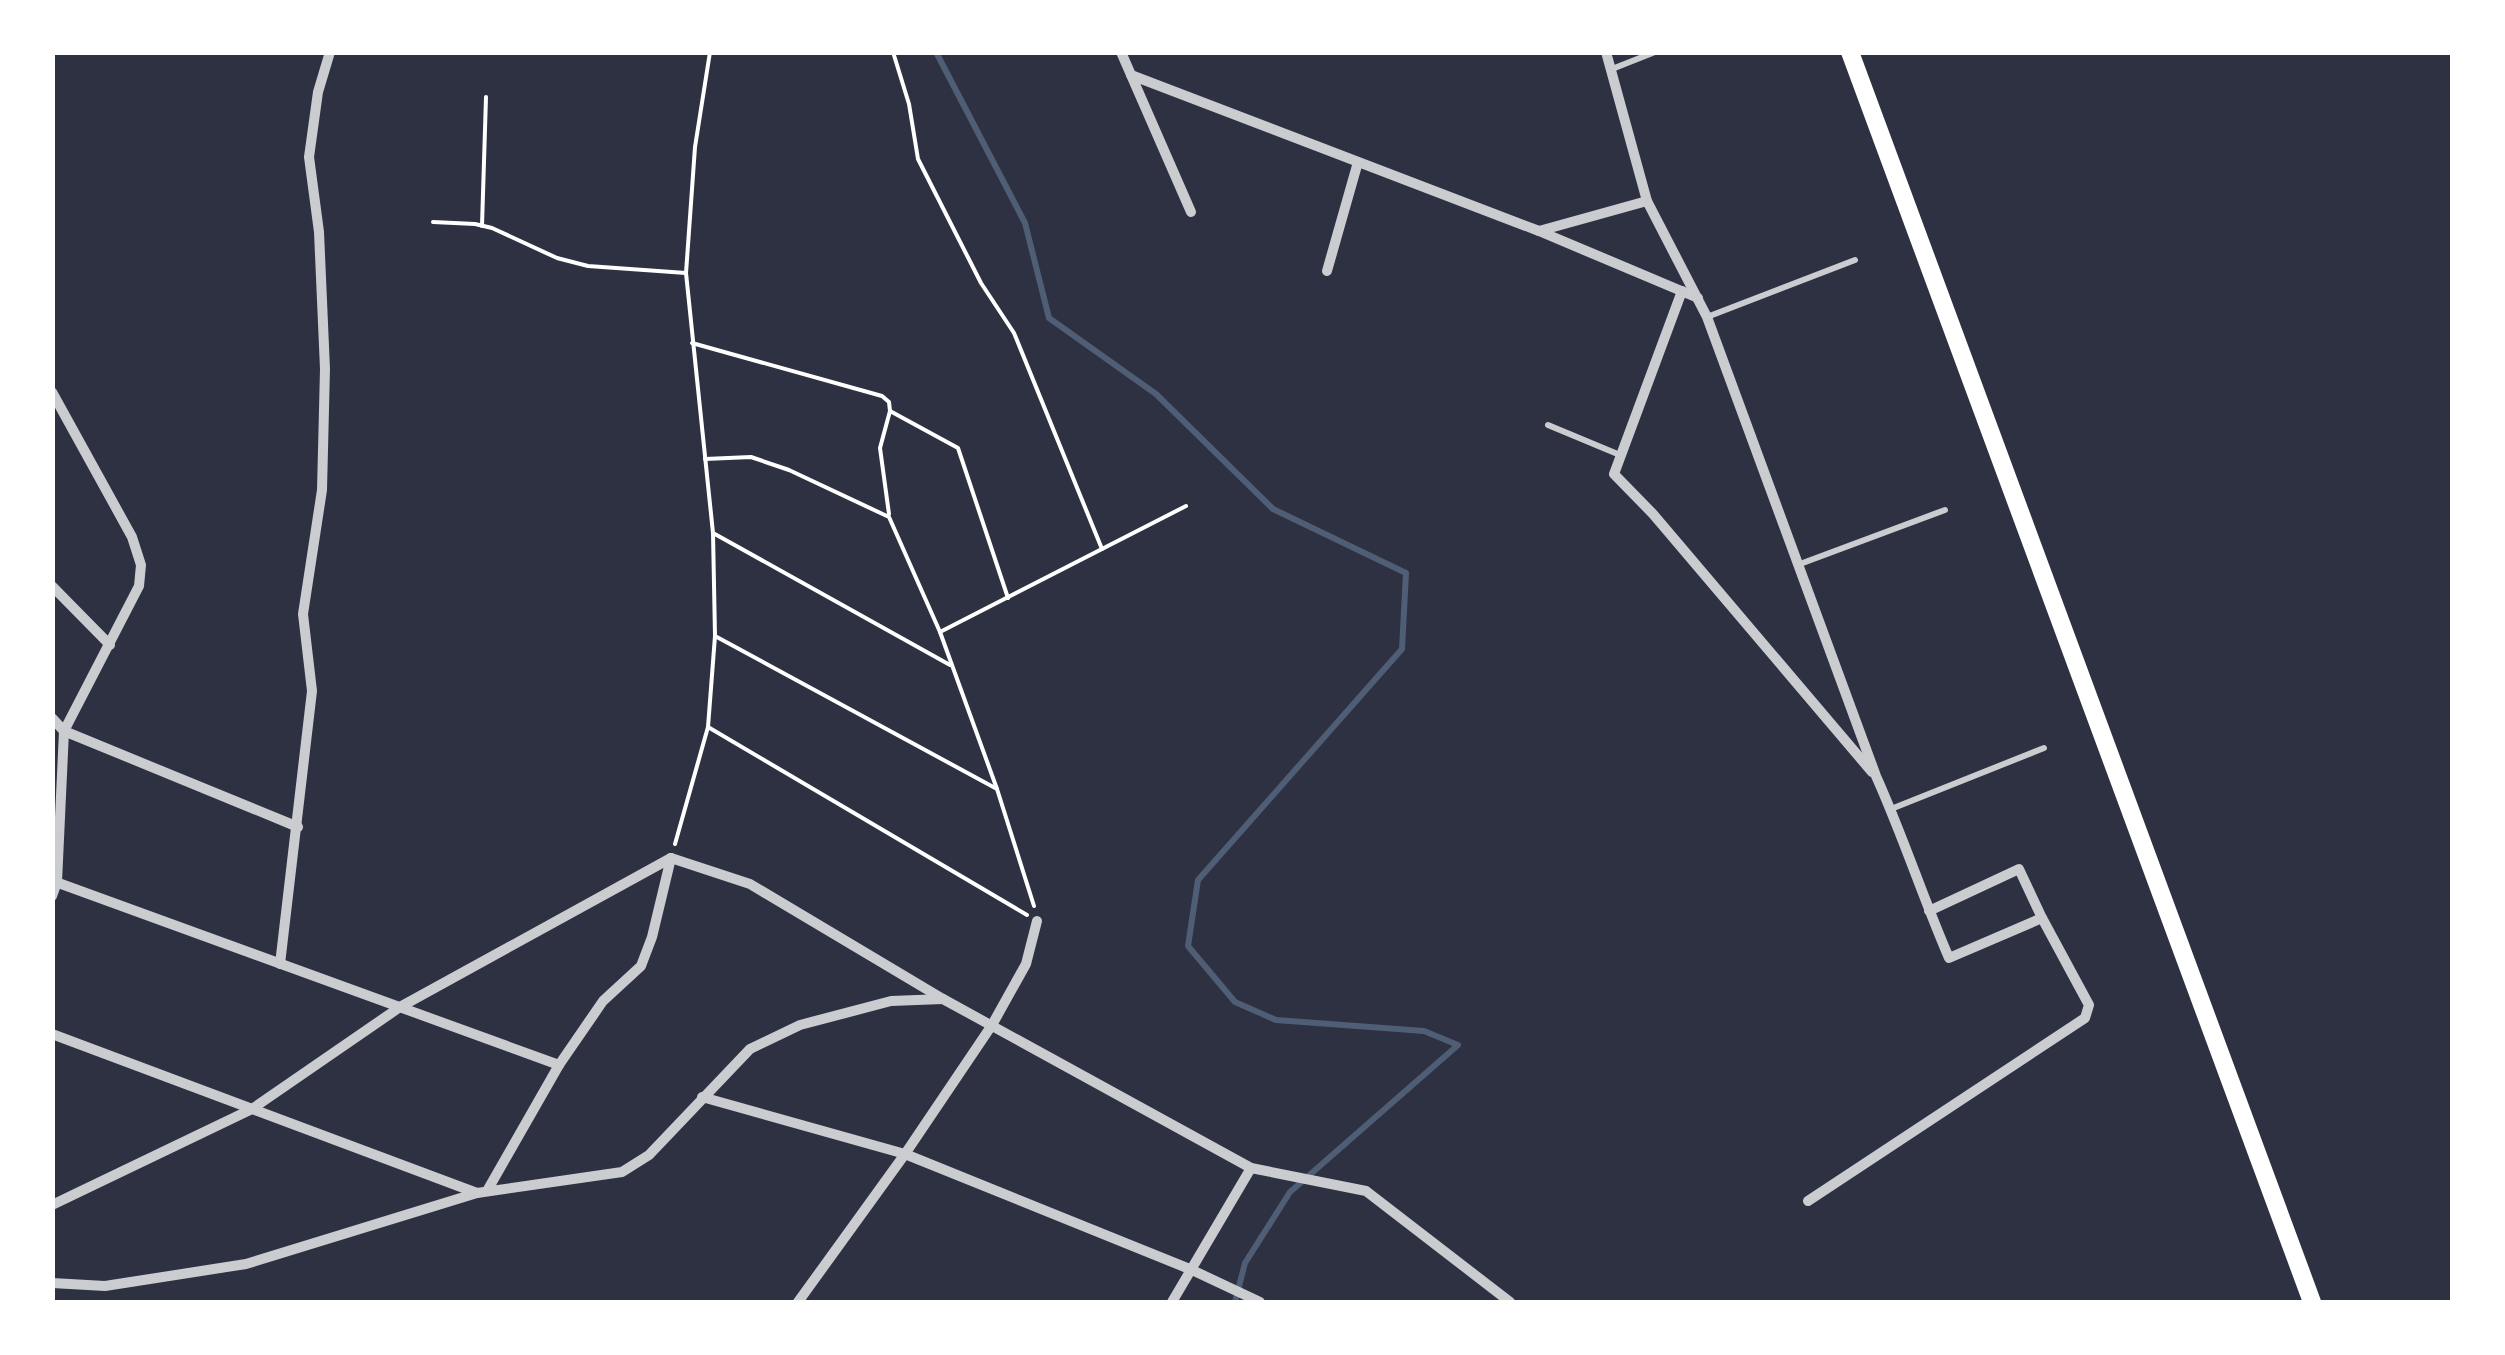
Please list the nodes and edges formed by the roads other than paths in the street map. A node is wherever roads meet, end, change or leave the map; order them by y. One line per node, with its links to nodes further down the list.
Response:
1 (330, 52): 29 (street)
2 (1121, 52): 7 (street)
3 (1606, 52): 6 (street)
4 (1654, 52): 6 (lane)
5 (1850, 52): 55 (main road)
6 (1612, 68): 9 (street)
7 (1131, 75): 8 (street); 10 (street)
8 (1358, 162): 11 (street); 13 (street)
9 (1647, 201): 11 (street); 15 (street)
10 (1191, 212)
11 (1539, 230): 14 (street)
12 (1854, 260): 16 (lane)
13 (1327, 270)
14 (1682, 291): 15 (street); 19 (street)
15 (1700, 299): 16 (street)
16 (1707, 317): 21 (street)
17 (52, 392): 23 (street)
18 (1548, 426): 19 (lane)
19 (1621, 455): 27 (street)
20 (1945, 510): 21 (lane)
21 (1800, 564): 27 (street)
22 (52, 586): 23 (street)
23 (110, 645): 25 (street)
24 (52, 718): 25 (street)
25 (64, 731): 29 (street); 31 (street)
26 (2044, 748): 28 (lane)
27 (1876, 776): 28 (street)
28 (1891, 810): 33 (street)
29 (298, 827): 36 (street)
30 (672, 858): 37 (street); 38 (street); 41 (street)
31 (55, 882): 32 (street); 36 (street)
32 (52, 896)
33 (1929, 910): 34 (street); 34 (street)
34 (2042, 918): 47 (street)
35 (1037, 921): 39 (street)
36 (280, 964): 38 (street)
37 (943, 999): 39 (street); 42 (street)
38 (400, 1007): 41 (street); 43 (street)
39 (992, 1025): 44 (street); 45 (street)
40 (52, 1034): 43 (street)
41 (560, 1065): 46 (street)
42 (702, 1097): 44 (street); 46 (street)
43 (252, 1109): 46 (street); 48 (street)
44 (905, 1154): 49 (street); 51 (street)
45 (1252, 1168): 49 (street); 54 (street)
46 (482, 1192): 50 (street)
47 (1808, 1201)
48 (52, 1206)
49 (1192, 1270): 52 (street); 53 (street)
50 (52, 1283)
51 (798, 1302)
52 (1172, 1302)
53 (1260, 1302)
54 (1510, 1302)
55 (2312, 1302)

